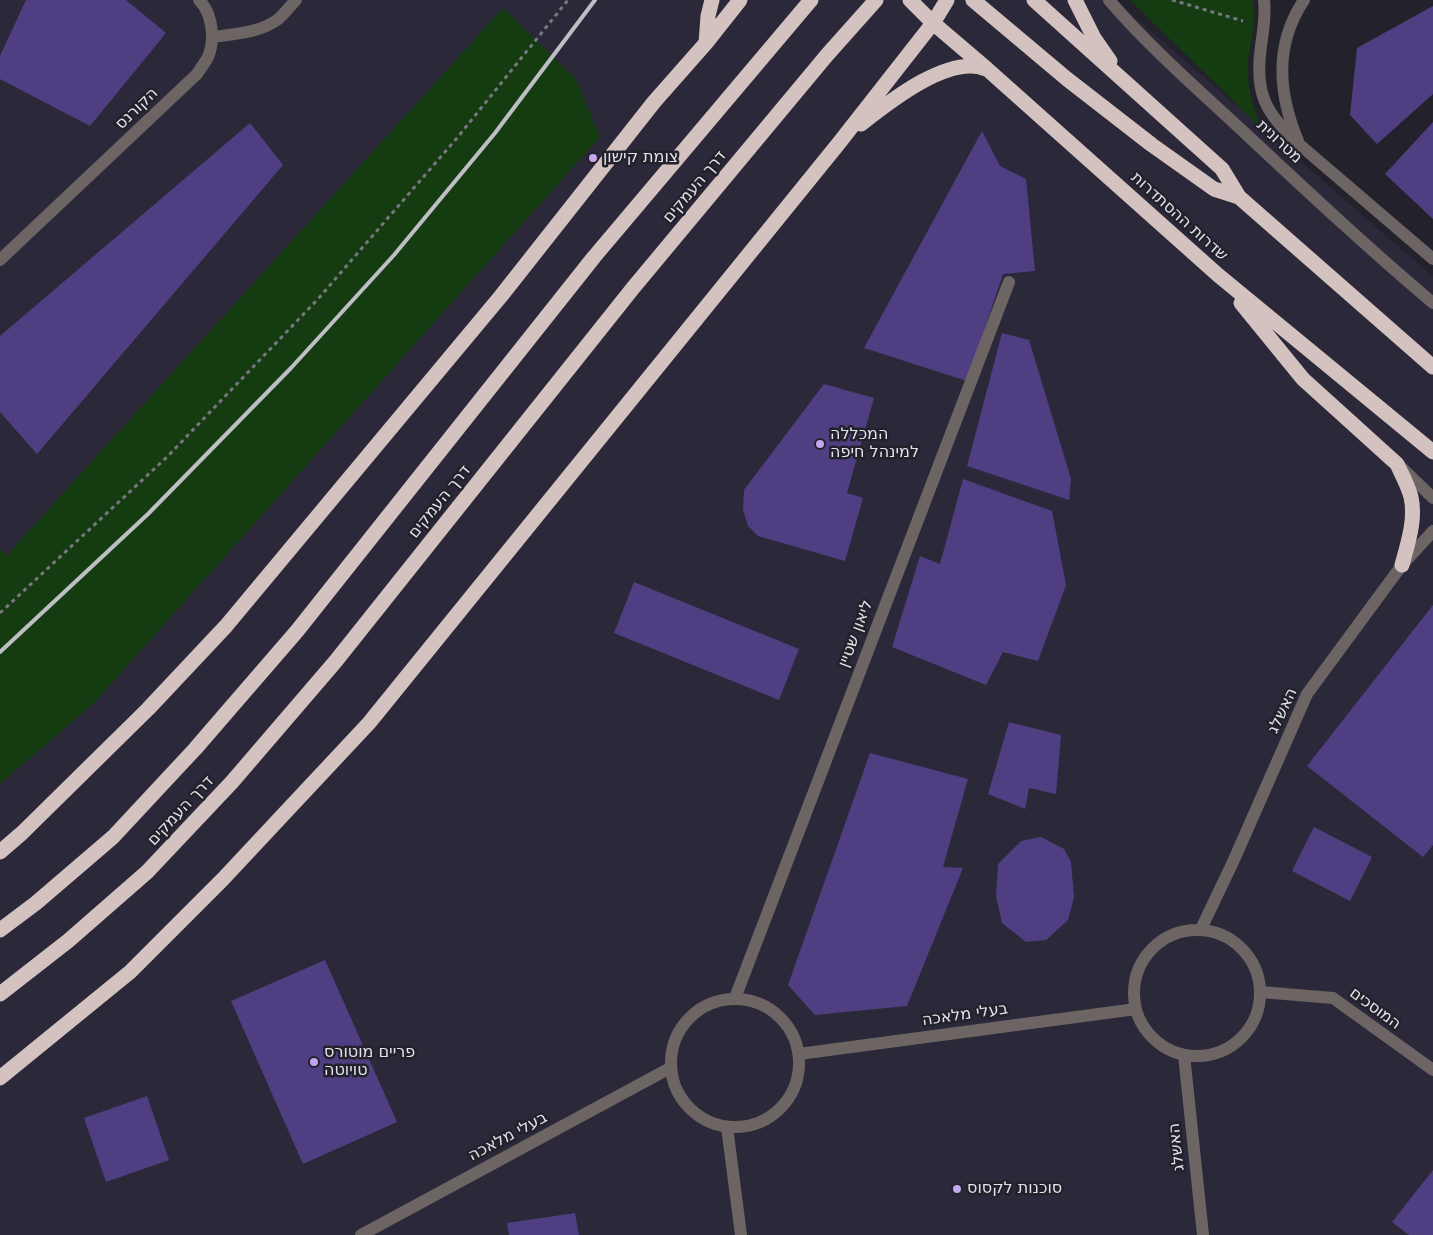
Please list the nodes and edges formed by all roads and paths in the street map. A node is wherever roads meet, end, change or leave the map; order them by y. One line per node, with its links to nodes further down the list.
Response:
1 (199, 0): 20 (street)
2 (296, 0): 20 (street)
3 (568, 0): 38 (path)
4 (712, 0): 21 (highway)
5 (740, 0): 21 (highway)
6 (812, 0): 41 (highway, דרך העמקים)
7 (876, 0): 43 (highway, דרך העמקים)
8 (910, 0): 18 (highway, שדרות ההסתדרות)
9 (918, 0): 18 (highway)
10 (947, 0): 18 (highway)
11 (973, 0): 26 (highway)
12 (1034, 0): 23 (highway)
13 (1075, 0): 23 (highway)
14 (1109, 0): 31 (street, מטרונית)
15 (1172, 0): 19 (path)
16 (1264, 0): 19 (street)
17 (1304, 0): 25 (street)
18 (932, 24): 22 (highway, שדרות ההסתדרות); 24 (highway)
19 (1264, 27): 25 (street)
20 (213, 37): 28 (street, הקורנס)
21 (706, 43): 39 (highway)
22 (987, 69): 24 (highway); 29 (highway, שדרות ההסתדרות)
23 (1123, 80): 26 (highway)
24 (839, 143): 50 (highway)
25 (1300, 145): 27 (street)
26 (1239, 197): 32 (highway)
27 (1433, 259)
28 (0, 260)
29 (1218, 275): 33 (highway, שדרות ההסתדרות); 34 (highway)
30 (1009, 282): 44 (street, ליאון שטיין)
31 (1433, 303)
32 (1433, 367)
33 (1433, 452)
34 (1397, 464): 35 (street); 37 (highway)
35 (1433, 498)
36 (1433, 531): 37 (street, האשלג)
37 (1402, 564): 40 (street, האשלג)
38 (0, 613)
39 (0, 852)
40 (1201, 929): 42 (street); 45 (street)
41 (0, 930)
42 (1261, 992): 47 (street); 49 (street, המוסכים)
43 (0, 994)
44 (735, 998): 46 (street); 48 (street)
45 (1136, 1009): 46 (street, בעלי מלאכה); 47 (street)
46 (799, 1054): 51 (street)
47 (1184, 1055): 54 (street, האשלג)
48 (670, 1068): 51 (street); 52 (street, בעלי מלאכה)
49 (1433, 1070)
50 (0, 1078)
51 (727, 1128): 53 (street)
52 (361, 1235)
53 (741, 1235)
54 (1203, 1235)

